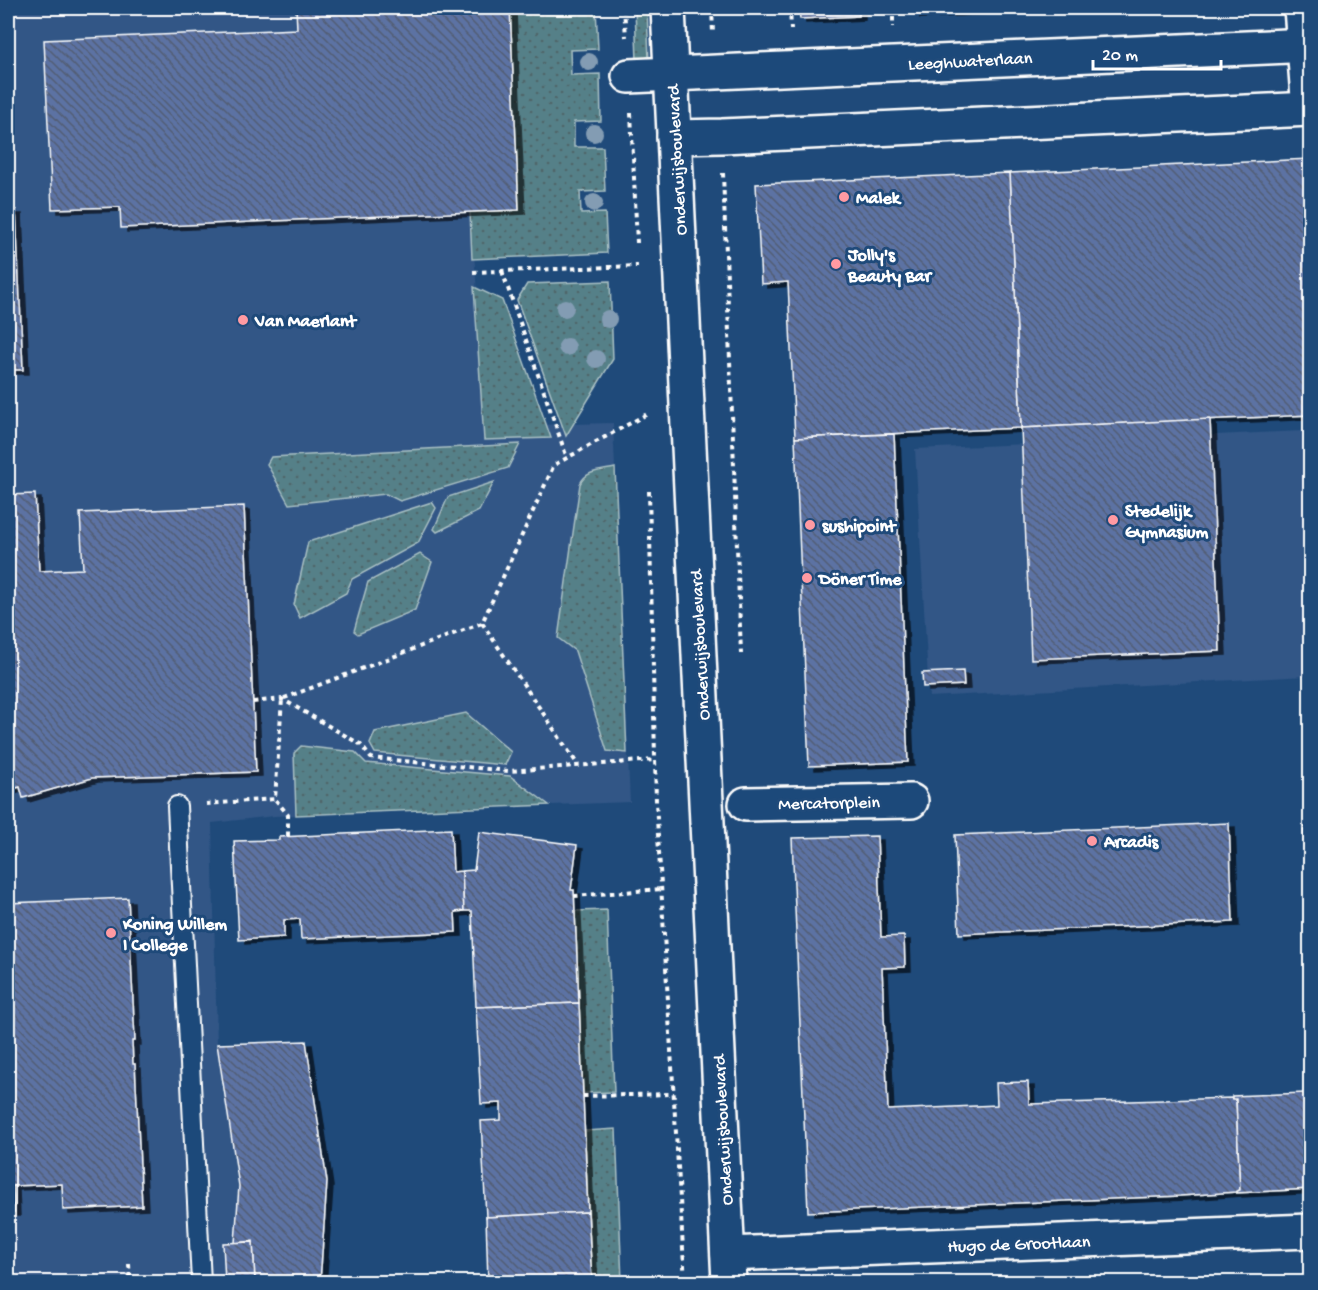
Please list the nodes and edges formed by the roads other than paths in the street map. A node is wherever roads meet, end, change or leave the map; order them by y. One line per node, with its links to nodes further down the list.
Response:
1 (669, 8): 4 (street, Onderwijsboulevard)
2 (1301, 8): 3 (street)
3 (1307, 45): 4 (street, Leeghwaterlaan); 6 (street)
4 (672, 73): 5 (street, Leeghwaterlaan); 7 (street, Onderwijsboulevard)
5 (629, 76)
6 (1310, 110): 7 (street)
7 (674, 136): 12 (street, Onderwijsboulevard)
8 (911, 801): 9 (street, Mercatorplein)
9 (746, 804)
10 (177, 806): 13 (lane)
11 (1311, 1231): 12 (street, Hugo de Grootlaan)
12 (728, 1268)
13 (201, 1282)

